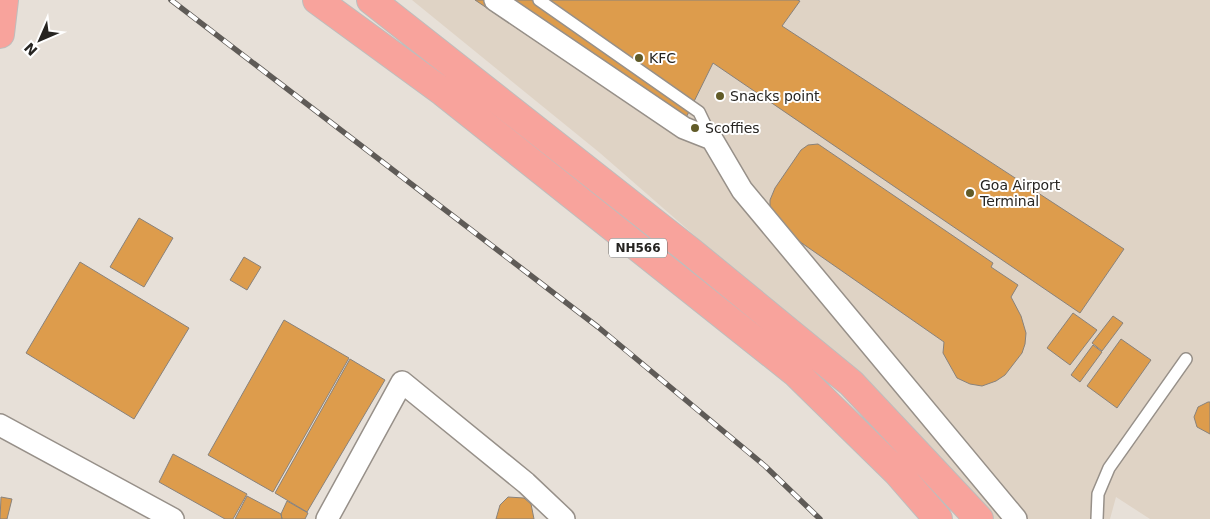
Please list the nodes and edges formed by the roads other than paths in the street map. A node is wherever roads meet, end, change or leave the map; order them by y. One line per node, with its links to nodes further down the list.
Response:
1 (4, 0): 6 (highway)
2 (317, 0): 13 (highway, NH566)
3 (371, 0): 14 (highway, NH566)
4 (495, 0): 7 (street)
5 (539, 0): 7 (lane)
6 (0, 34)
7 (712, 140): 15 (street)
8 (1186, 359): 16 (lane)
9 (0, 425): 10 (street)
10 (173, 519)
11 (327, 519): 12 (street)
12 (564, 519)
13 (938, 519)
14 (979, 519)
15 (1016, 519)
16 (1096, 519)

